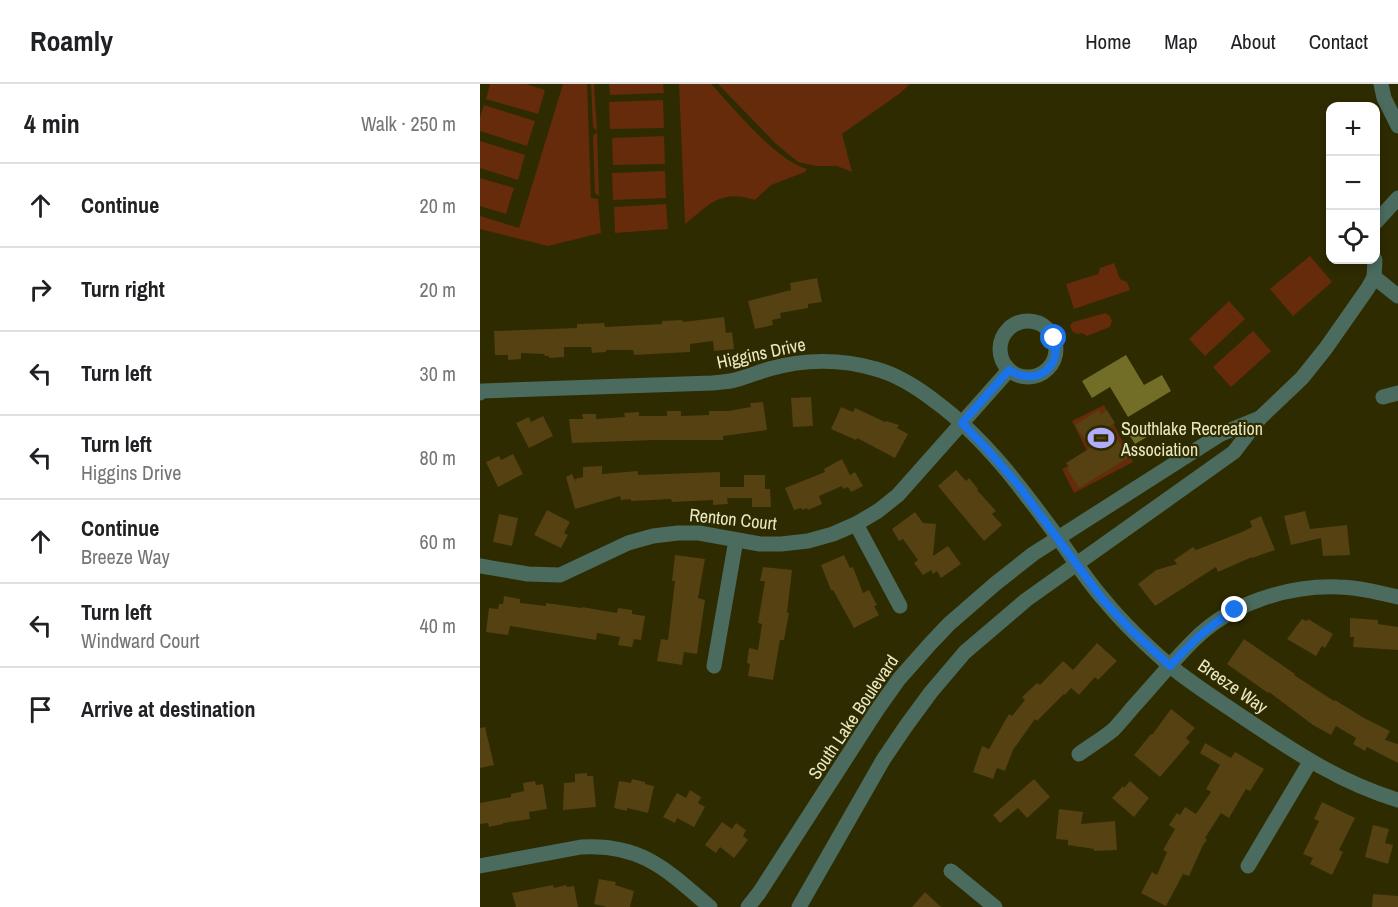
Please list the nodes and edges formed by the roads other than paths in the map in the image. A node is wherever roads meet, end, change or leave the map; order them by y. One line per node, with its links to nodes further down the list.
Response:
1 (1381, 84): 2 (street)
2 (1398, 126)
3 (1398, 198): 4 (street)
4 (1380, 218)
5 (1375, 264): 6 (street)
6 (1374, 277): 7 (street); 10 (street)
7 (1398, 296)
8 (1009, 370): 11 (street, Renton Court)
9 (480, 393): 11 (street, Higgins Drive)
10 (1260, 418): 13 (street, South Lake Boulevard); 15 (street)
11 (962, 423): 12 (street, Renton Court); 13 (street, Higgins Drive)
12 (856, 524): 14 (street, Renton Court); 18 (street)
13 (1059, 539): 15 (street, Higgins Drive); 28 (street, South Lake Boulevard)
14 (736, 540): 16 (street, Renton Court); 19 (street)
15 (1076, 563): 20 (street, Breeze Way); 29 (street)
16 (480, 566)
17 (1398, 597): 20 (street)
18 (900, 606)
19 (714, 666)
20 (1170, 666): 21 (street); 22 (street, Breeze Way)
21 (1078, 754)
22 (1310, 762): 23 (street, Breeze Way); 25 (street)
23 (1398, 800)
24 (480, 866): 27 (street)
25 (1248, 866)
26 (951, 871): 30 (street)
27 (710, 907)
28 (748, 907)
29 (799, 907)
30 (995, 907)

